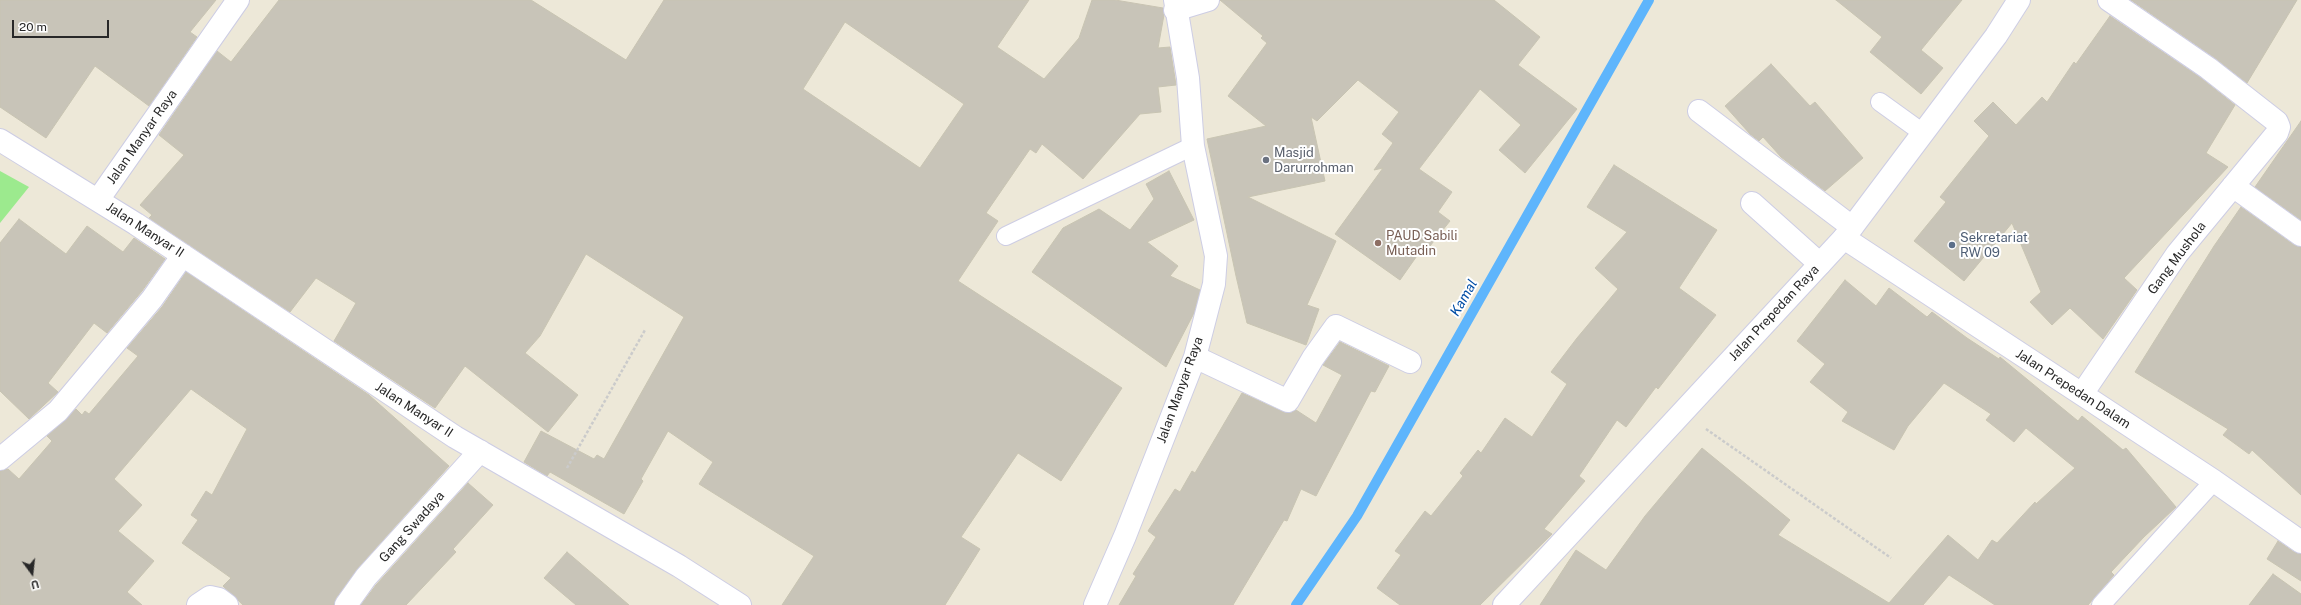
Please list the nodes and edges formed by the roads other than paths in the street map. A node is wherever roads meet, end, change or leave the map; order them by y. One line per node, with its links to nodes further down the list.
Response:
1 (238, 0): 12 (street, Jalan Manyar Raya)
2 (1208, 0): 5 (street)
3 (2019, 0): 8 (street, Jalan Prepedan Raya)
4 (2110, 0): 11 (street, Gang Mushola)
5 (1175, 5): 10 (street, Jalan Manyar Raya)
6 (1880, 102): 8 (lane)
7 (1699, 110): 14 (street, Jalan Prepedan Dalam)
8 (1923, 133): 14 (street, Jalan Prepedan Raya)
9 (0, 140): 12 (street)
10 (1194, 146): 16 (lane); 19 (street, Jalan Manyar Raya)
11 (2233, 186): 15 (street); 21 (street, Gang Mushola)
12 (98, 200): 17 (street, Jalan Manyar II)
13 (1752, 203): 18 (street)
14 (1848, 233): 18 (street, Jalan Prepedan Raya); 21 (street, Jalan Prepedan Dalam)
15 (2301, 235)
16 (1006, 236)
17 (183, 255): 22 (street, Jalan Manyar II); 23 (street)
18 (1820, 264): 31 (street, Jalan Prepedan Raya)
19 (1195, 357): 20 (street); 30 (street, Jalan Manyar Raya)
20 (1410, 362)
21 (2082, 394): 24 (street, Jalan Prepedan Dalam)
22 (480, 452): 28 (street, Gang Swadaya); 29 (street, Jalan Manyar II)
23 (0, 460)
24 (2214, 480): 25 (street, Jalan Prepedan Dalam); 32 (lane)
25 (2301, 542)
26 (198, 605): 27 (street)
27 (227, 605)
28 (346, 605)
29 (740, 605)
30 (1095, 605)
31 (1504, 605)
32 (2101, 605)

